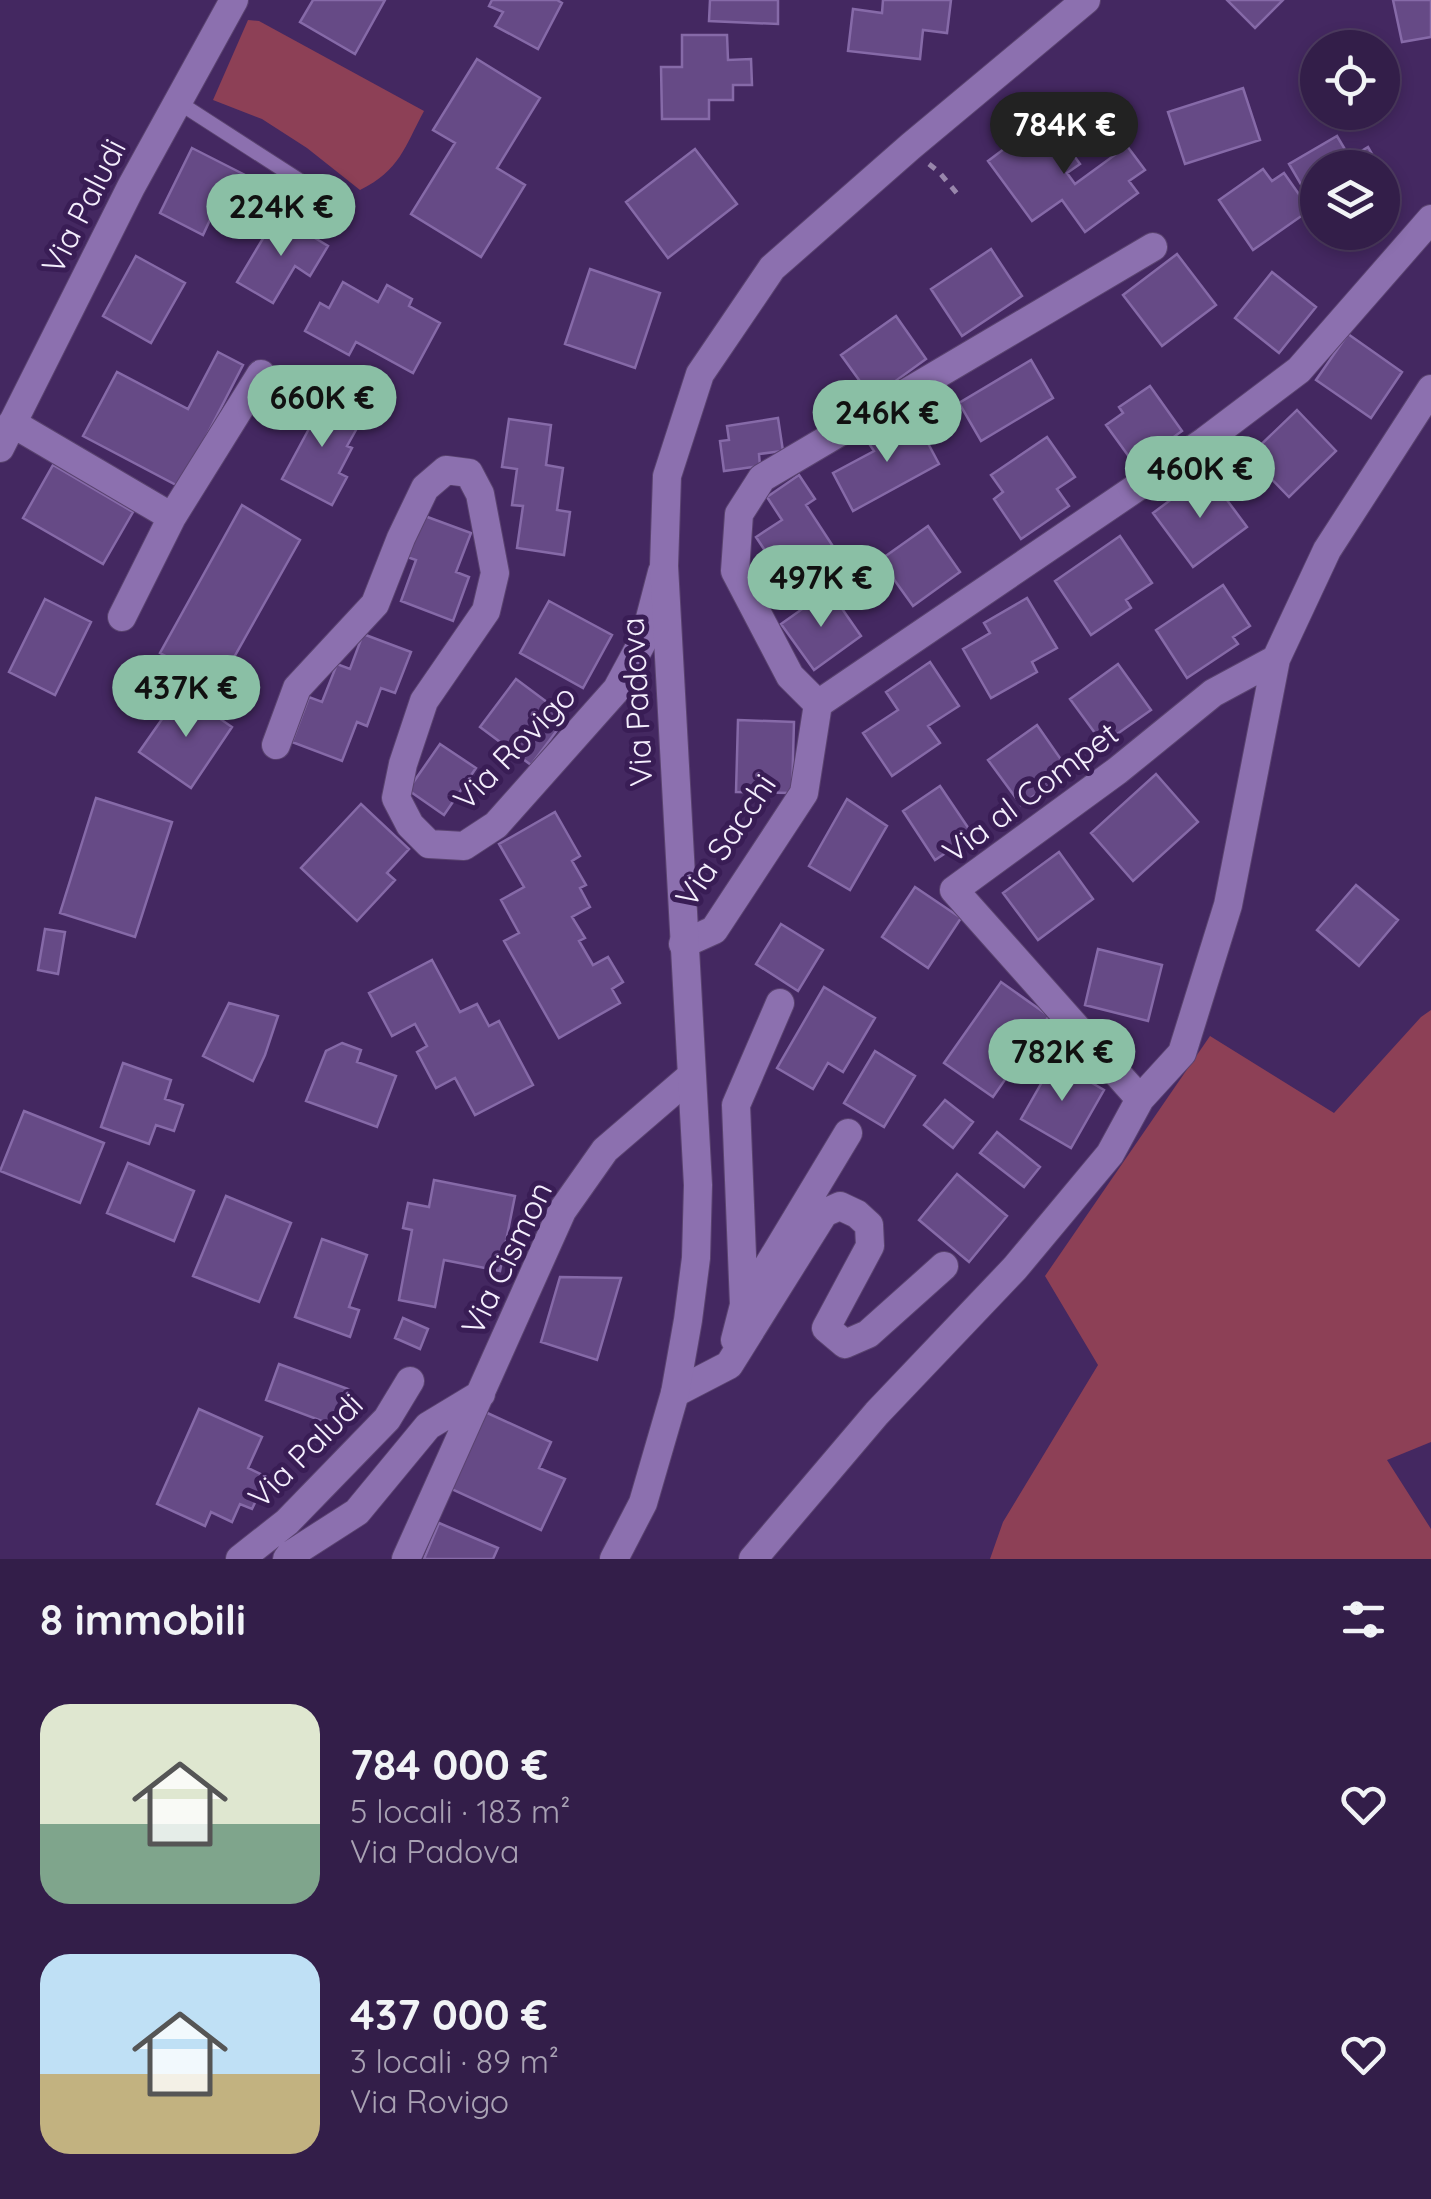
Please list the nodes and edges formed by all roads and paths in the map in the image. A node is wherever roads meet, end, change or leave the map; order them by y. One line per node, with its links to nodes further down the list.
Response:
1 (234, 0): 3 (street, Via Paludi)
2 (1086, 0): 13 (street, Via Padova)
3 (178, 102): 6 (lane); 11 (street, Via Paludi)
4 (923, 159): 5 (path)
5 (960, 197)
6 (347, 211)
7 (1431, 219): 16 (street)
8 (1154, 247): 16 (street)
9 (261, 374): 12 (street)
10 (1431, 389): 15 (street)
11 (6, 436): 12 (street)
12 (172, 517): 14 (street)
13 (664, 566): 17 (street, Via Rovigo); 18 (street, Via Padova)
14 (122, 617)
15 (1276, 659): 21 (street); 21 (street, Via al Compet)
16 (818, 704): 18 (street, Via Sacchi)
17 (276, 745)
18 (683, 944): 20 (street, Via Padova)
19 (780, 1003): 24 (street)
20 (691, 1076): 27 (street, Via Padova); 28 (street, Via Cismon)
21 (1140, 1100): 33 (street)
22 (848, 1133): 24 (street)
23 (944, 1266): 25 (street)
24 (744, 1305): 25 (street)
25 (729, 1366): 27 (street)
26 (410, 1382): 29 (street, Via Paludi)
27 (675, 1392): 32 (street, Via Padova)
28 (481, 1394): 30 (street); 31 (street, Via Cismon)
29 (240, 1559)
30 (287, 1559)
31 (406, 1559)
32 (614, 1559)
33 (753, 1559)

